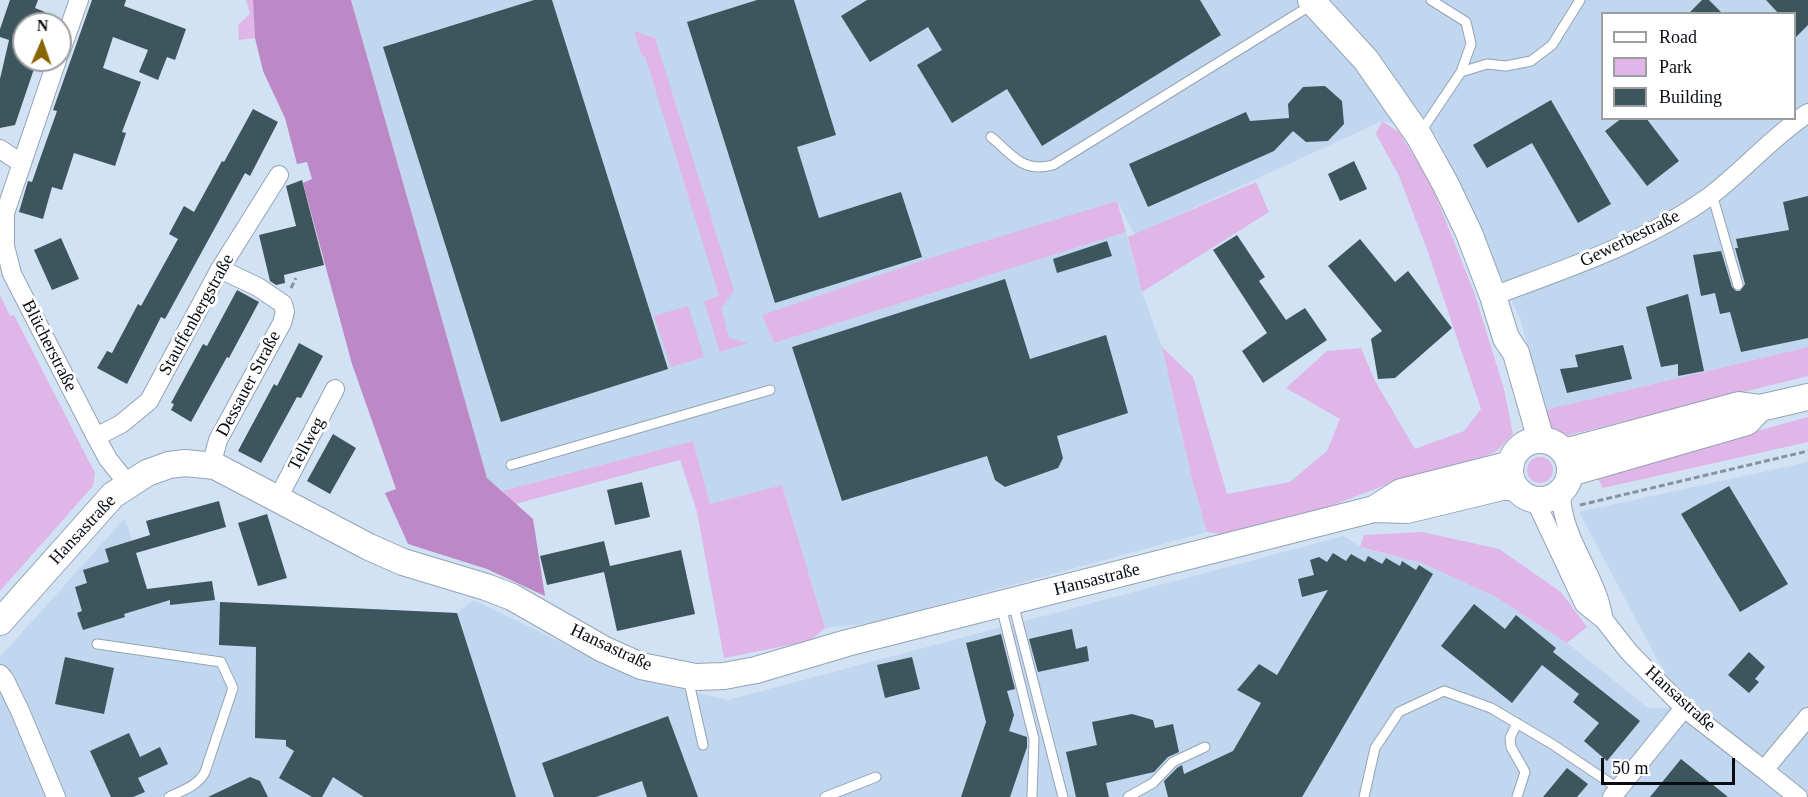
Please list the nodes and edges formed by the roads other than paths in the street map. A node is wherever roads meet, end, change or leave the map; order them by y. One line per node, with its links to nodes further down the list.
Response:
1 (78, 0): 5 (street)
2 (1431, 0): 7 (lane)
3 (1580, 0): 7 (lane)
4 (1313, 2): 9 (lane); 10 (street)
5 (72, 18)
6 (53, 72): 12 (street, Blücherstraße)
7 (1461, 72): 10 (lane)
8 (1808, 113): 14 (street, Gewerbestraße)
9 (991, 136)
10 (1419, 136): 18 (street)
11 (0, 149): 12 (street)
12 (21, 163): 15 (street, Blücherstraße)
13 (279, 175): 16 (street, Stauffenbergstraße)
14 (1712, 194): 17 (lane); 18 (street, Gewerbestraße)
15 (2, 246): 22 (street, Blücherstraße)
16 (220, 269): 22 (street, Stauffenbergstraße); 24 (street, Dessauer Straße)
17 (1738, 285)
18 (1493, 296): 25 (street)
19 (336, 389): 28 (street, Tellweg)
20 (770, 390): 23 (lane)
21 (1808, 397): 26 (street, Hansastraße)
22 (96, 437): 27 (street, Blücherstraße)
23 (511, 465)
24 (214, 466): 27 (street, Hansastraße); 28 (street, Hansastraße)
25 (1525, 467): 26 (street, Hansastraße); 26 (street); 29 (street, Hansastraße); 30 (street, Hansastraße)
26 (1565, 483): 30 (street, Hansastraße)
27 (128, 484): 31 (street, Hansastraße)
28 (278, 498): 34 (street, Hansastraße)
29 (1006, 603): 34 (street, Hansastraße); 46 (lane); 47 (lane)
30 (1604, 620): 35 (street, Hansastraße)
31 (0, 622)
32 (97, 644): 44 (lane)
33 (0, 674): 43 (street)
34 (688, 676): 38 (lane)
35 (1684, 708): 40 (street, Hansastraße); 42 (street)
36 (1808, 717): 40 (street)
37 (1517, 723): 42 (lane); 49 (lane); 50 (lane)
38 (703, 744)
39 (1205, 747): 48 (lane)
40 (1764, 770): 51 (street, Hansastraße)
41 (876, 777): 45 (lane)
42 (1615, 793)
43 (56, 797)
44 (169, 797)
45 (825, 797)
46 (1032, 797)
47 (1063, 797)
48 (1128, 797)
49 (1364, 797)
50 (1517, 797)
51 (1798, 797)

